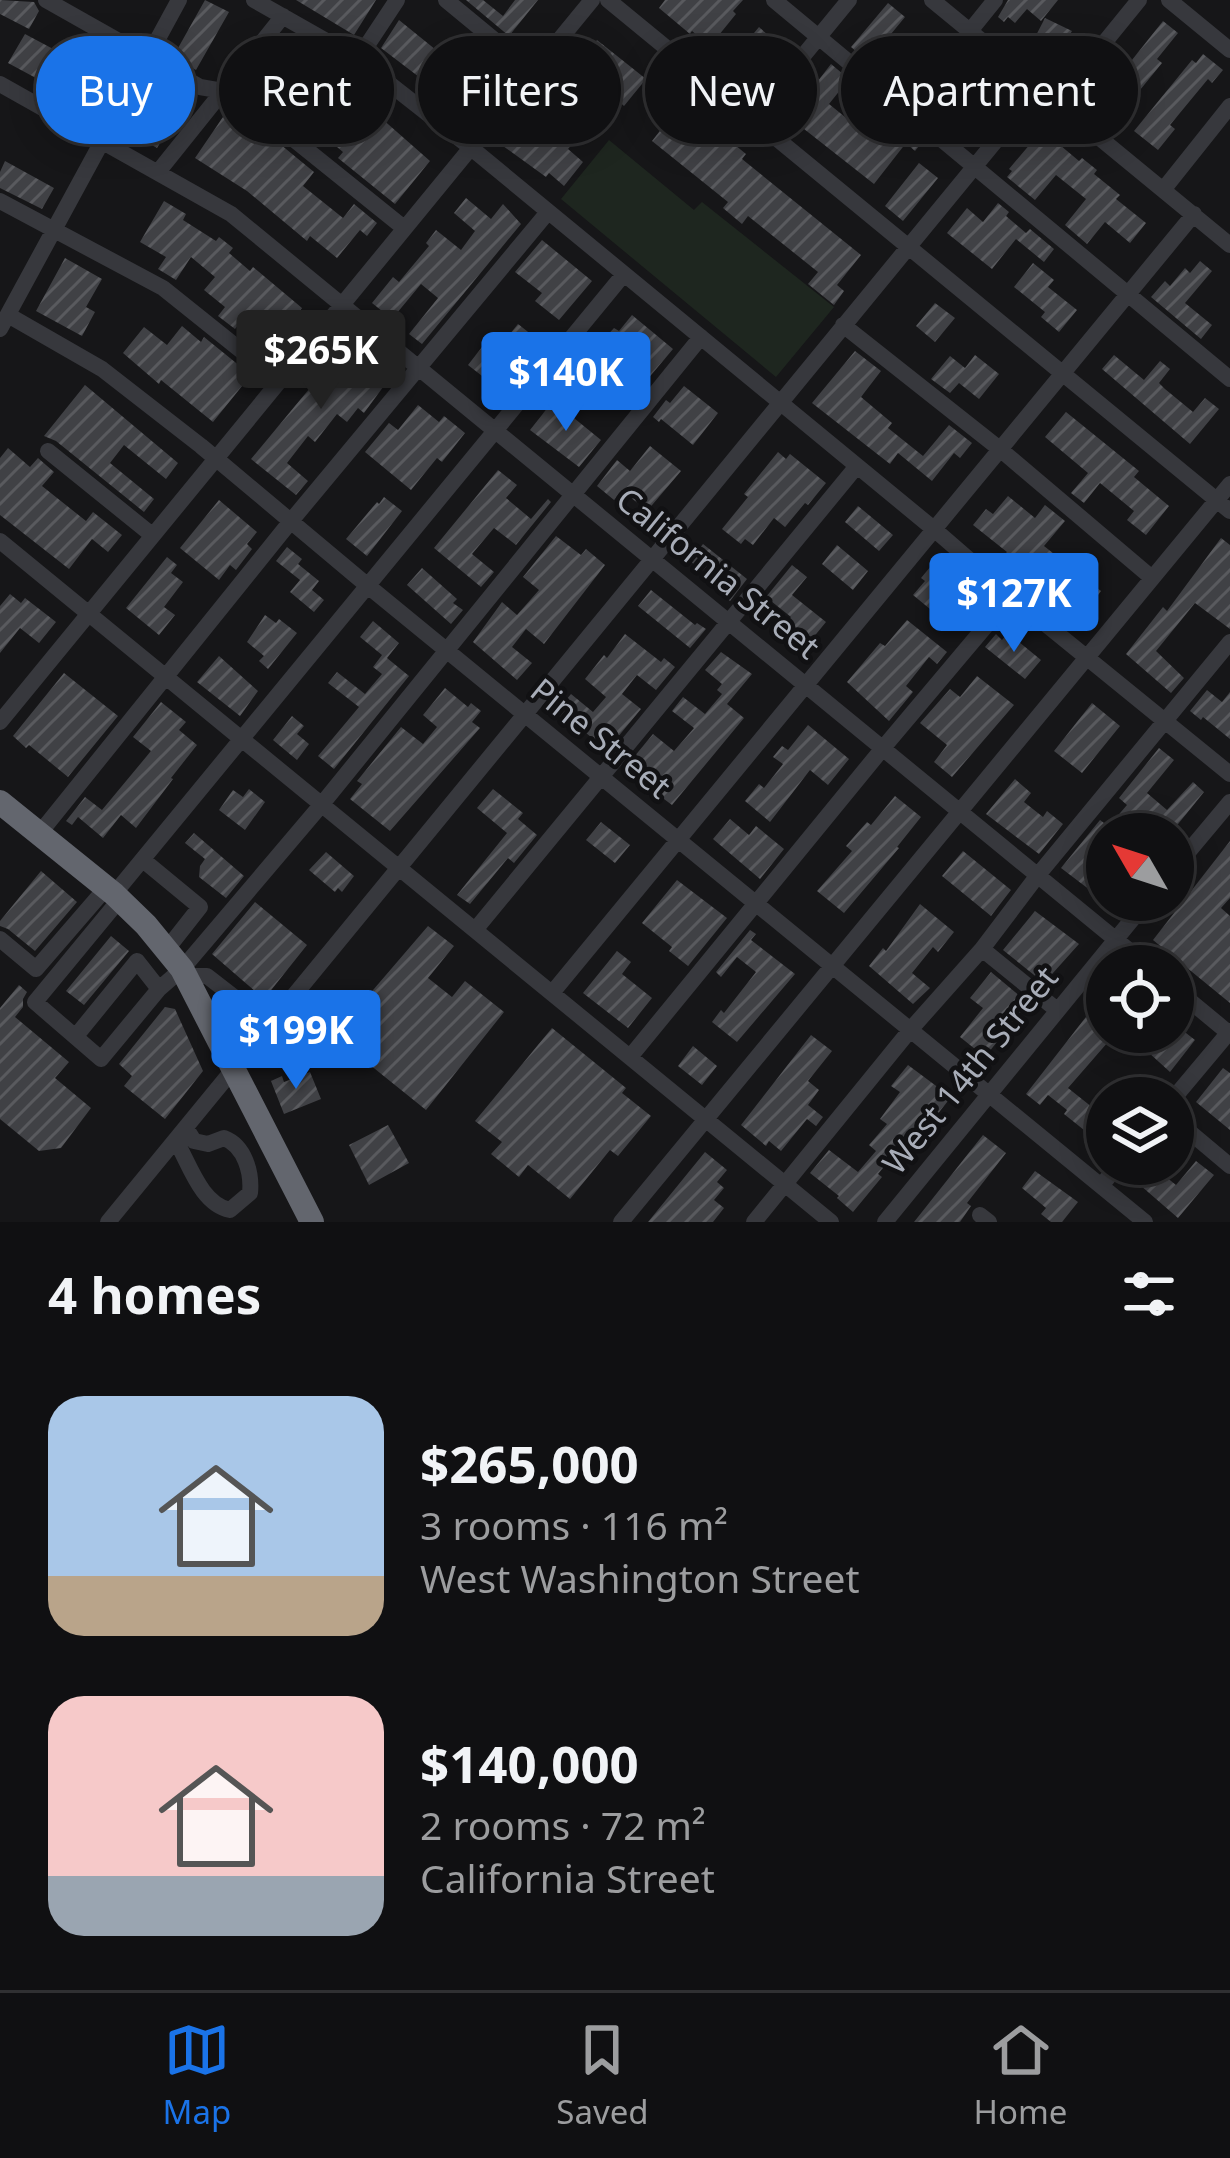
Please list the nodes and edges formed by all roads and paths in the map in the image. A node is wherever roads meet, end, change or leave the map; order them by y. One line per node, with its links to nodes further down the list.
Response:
1 (46, 0): 16 (street)
2 (179, 0): 17 (street)
3 (254, 0): 14 (street)
4 (397, 0): 20 (street)
5 (446, 0): 21 (street)
6 (592, 0): 22 (street)
7 (608, 0): 23 (street)
8 (774, 0): 24 (street)
9 (849, 0): 24 (street)
10 (932, 0): 15 (street)
11 (995, 0): 15 (street)
12 (1139, 0): 26 (street)
13 (1169, 0): 28 (street)
14 (283, 16): 18 (street); 19 (street)
15 (970, 32): 25 (street)
16 (110, 36)
17 (159, 36)
18 (267, 36)
19 (318, 36)
20 (373, 36)
21 (490, 36)
22 (562, 36)
23 (653, 36)
24 (819, 36): 27 (street); 42 (street)
25 (975, 36)
26 (1110, 36)
27 (817, 38)
28 (1230, 50)
29 (0, 84): 32 (street, California Street)
30 (394, 87): 41 (street)
31 (219, 97): 43 (street)
32 (36, 104)
33 (1230, 106): 44 (street)
34 (101, 144): 49 (street)
35 (108, 144): 43 (street, California Street)
36 (300, 144): 48 (street)
37 (473, 144): 41 (street)
38 (785, 144): 51 (street)
39 (993, 144): 42 (street)
40 (1107, 144): 44 (street)
41 (470, 147): 46 (street); 48 (street)
42 (974, 167): 51 (street); 53 (street)
43 (158, 172): 54 (street, California Street)
44 (1163, 190): 47 (street)
45 (3, 206): 49 (street)
46 (548, 212): 52 (street); 58 (street)
47 (1194, 214): 50 (street); 53 (street)
48 (404, 228): 54 (street)
49 (54, 230): 55 (street); 61 (street)
50 (1230, 244)
51 (908, 247): 56 (street); 59 (street)
52 (624, 274): 57 (street); 63 (street)
53 (1127, 296): 59 (street); 60 (street)
54 (342, 304): 58 (street, California Street); 61 (street)
55 (4, 322): 66 (street, Pine Street)
56 (843, 325): 62 (street); 64 (street)
57 (701, 337): 62 (street); 69 (street)
58 (420, 368): 63 (street, California Street); 71 (street)
59 (1064, 372): 64 (street); 70 (street)
60 (1230, 379)
61 (279, 381): 66 (street)
62 (780, 403): 67 (street); 75 (street)
63 (496, 429): 69 (street, California Street); 77 (street)
64 (1000, 450): 72 (street); 76 (street)
65 (48, 451): 73 (street)
66 (216, 458): 71 (street, Pine Street); 73 (street)
67 (857, 466): 72 (street); 80 (street)
68 (1230, 484): 70 (street)
69 (574, 494): 75 (street, California Street); 82 (street)
70 (1223, 505): 76 (street)
71 (291, 521): 77 (street, Pine Street); 84 (street)
72 (935, 530): 78 (street); 85 (street)
73 (152, 535): 79 (street)
74 (0, 541): 79 (street)
75 (651, 559): 80 (street, California Street); 86 (street)
76 (1152, 578): 83 (street)
77 (368, 586): 82 (street, Pine Street); 89 (street)
78 (1011, 596): 83 (street); 90 (street)
79 (88, 614): 84 (street); 88 (street)
80 (729, 620): 85 (street, California Street); 92 (street)
81 (1230, 642): 87 (street)
82 (447, 648): 86 (street, Pine Street); 95 (street)
83 (1087, 657): 87 (street); 96 (street)
84 (166, 676): 89 (street); 97 (street)
85 (806, 684): 90 (street, California Street); 98 (street)
86 (524, 714): 92 (street, Pine Street); 101 (street)
87 (1166, 721): 91 (street); 102 (street)
88 (0, 722)
89 (242, 739): 95 (street); 100 (street)
90 (883, 748): 96 (street, California Street); 104 (street)
91 (1230, 774)
92 (601, 776): 98 (street, Pine Street); 106 (street)
93 (0, 802): 97 (highway)
94 (1230, 802): 99 (street)
95 (322, 804): 101 (street); 111 (street)
96 (959, 812): 102 (street, California Street); 112 (street)
97 (39, 834): 103 (highway)
98 (678, 839): 104 (street, Pine Street); 114 (street)
99 (1194, 845)
100 (142, 860): 103 (street); 111 (street)
101 (399, 867): 106 (street); 117 (street)
102 (1038, 875): 108 (street, California Street); 110 (street)
103 (113, 894): 107 (street); 111 (highway); 120 (street)
104 (756, 902): 112 (street, Pine Street); 121 (street)
105 (1131, 921): 108 (street, West 14th Street)
106 (475, 930): 114 (street)
107 (0, 939)
108 (1116, 939): 109 (street, California Street); 116 (street, West 14th Street)
109 (1123, 945)
110 (982, 949): 116 (street); 118 (street)
111 (178, 964): 113 (street); 117 (street); 122 (highway)
112 (832, 966): 118 (street, Pine Street); 125 (street)
113 (159, 989): 120 (street); 120 (street)
114 (552, 993): 121 (street)
115 (1194, 1004): 119 (street)
116 (1057, 1010): 124 (street, West 14th Street)
117 (270, 1024): 122 (street)
118 (911, 1029): 124 (street, Pine Street); 129 (street)
119 (1230, 1033): 123 (street)
120 (76, 1036)
121 (630, 1057): 125 (street)
122 (235, 1069): 127 (street); 132 (highway)
123 (1192, 1077)
124 (988, 1094): 130 (street, Pine Street); 136 (street, West 14th Street)
125 (705, 1120): 129 (street); 133 (street)
126 (1194, 1136): 128 (street)
127 (182, 1141): 127 (street); 131 (street)
128 (1230, 1166)
129 (785, 1185): 134 (street); 135 (street)
130 (1101, 1186): 137 (street, Pine Street)
131 (108, 1222)
132 (312, 1222)
133 (621, 1222)
134 (754, 1222)
135 (831, 1222)
136 (885, 1222)
137 (1145, 1222)

